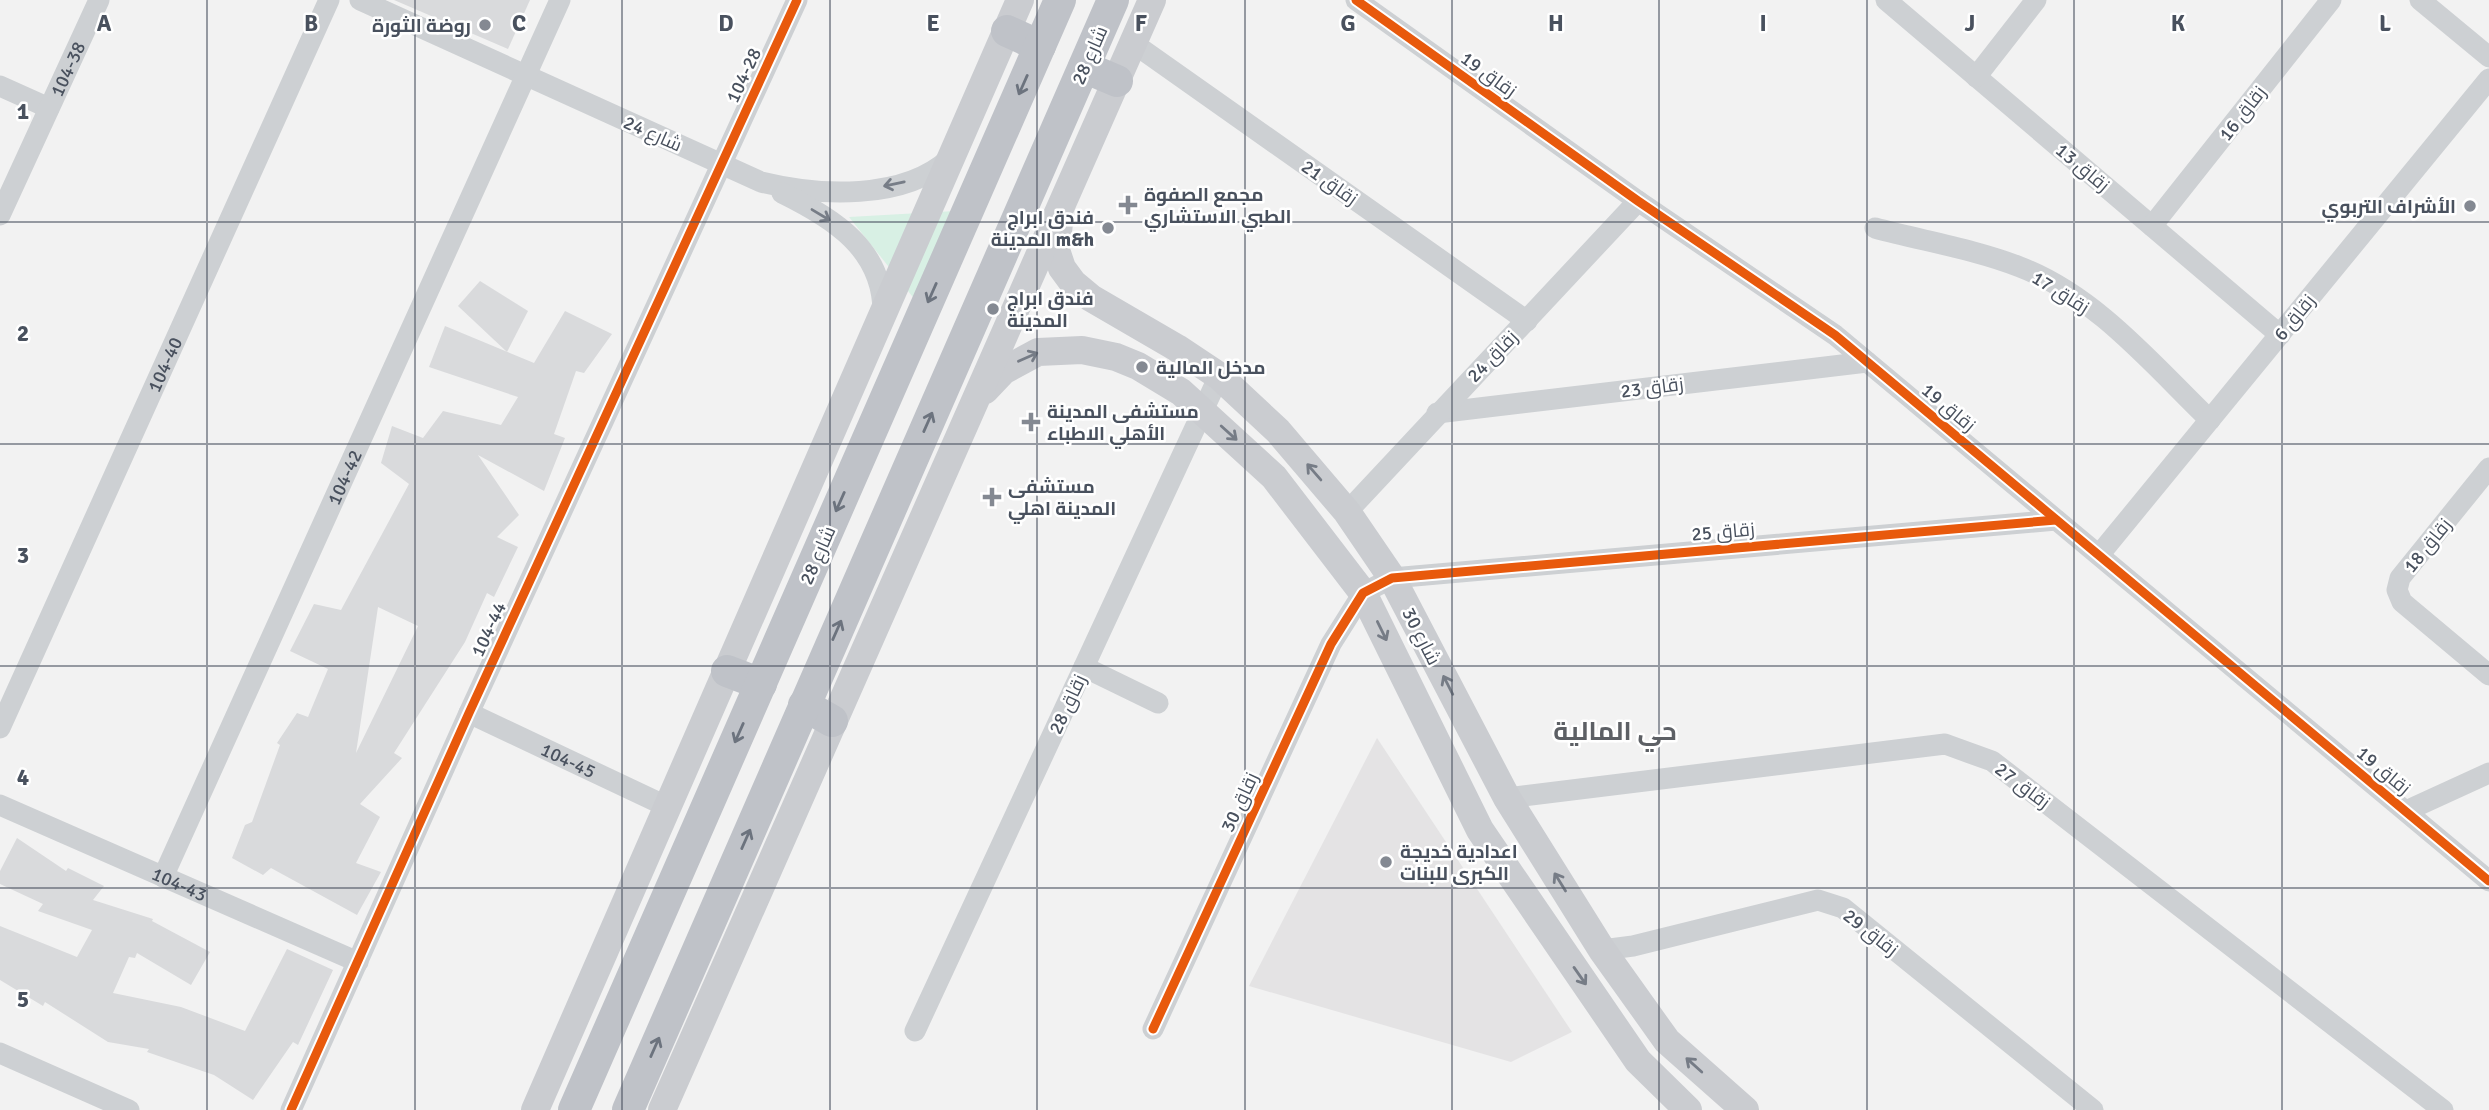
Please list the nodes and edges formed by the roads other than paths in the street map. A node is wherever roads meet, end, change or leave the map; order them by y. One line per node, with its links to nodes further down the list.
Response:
1 (99, 0): 25 (street, 104-38)
2 (329, 0): 57 (street, 104-40)
3 (360, 0): 20 (street, شارع 24)
4 (560, 0): 20 (street, 104-42)
5 (797, 0): 27 (street, 104-28)
6 (1020, 0): 15 (main road)
7 (1060, 0): 17 (highway, شارع 28)
8 (1113, 0): 19 (highway, شارع 28)
9 (1152, 0): 16 (main road)
10 (1356, 0): 30 (street, زقاق 19)
11 (1886, 0): 21 (street, زقاق 13)
12 (2036, 0): 21 (street)
13 (2331, 0): 32 (street, زقاق 16)
14 (2420, 0): 18 (street)
15 (1007, 31): 17 (highway); 26 (main road)
16 (1133, 43): 23 (main road); 35 (street, زقاق 21)
17 (1040, 46): 52 (highway, شارع 28, one-way to 52)
18 (2489, 57)
19 (1084, 67): 23 (highway); 54 (highway, شارع 28, one-way to 19)
20 (525, 76): 27 (street, شارع 24); 63 (street, 104-42)
21 (1976, 77): 32 (street, زقاق 13)
22 (2489, 79): 36 (street, زقاق 6)
23 (1117, 81): 28 (main road)
24 (0, 86): 25 (street)
25 (49, 108): 31 (street, 104-38)
26 (954, 155): 29 (street, شارع 24, one-way to 29); 34 (main road)
27 (722, 164): 29 (street, شارع 24); 55 (street, 104-44)
28 (1075, 176): 38 (main road, شارع 30); 39 (main road)
29 (761, 182): 34 (street, one-way to 34)
30 (1638, 201): 35 (street, زقاق 24); 37 (street, زقاق 19)
31 (0, 215)
32 (2152, 226): 36 (street, زقاق 13)
33 (1875, 228): 42 (street, زقاق 17)
34 (883, 313): 50 (main road)
35 (1527, 320): 41 (street, زقاق 24)
36 (2280, 335): 42 (street, زقاق 6)
37 (1867, 362): 41 (street, زقاق 23); 45 (street, زقاق 19)
38 (1219, 376): 40 (street, زقاق 28); 44 (main road, شارع 30, one-way to 38)
39 (976, 400): 40 (main road, شارع 30, one-way to 40); 56 (main road)
40 (1201, 408): 48 (main road, شارع 30, one-way to 48); 49 (street, زقاق 28)
41 (1437, 413): 44 (street, زقاق 24)
42 (2210, 420): 46 (street, زقاق 6)
43 (2489, 468): 51 (street, زقاق 18)
44 (1347, 512): 47 (main road, شارع 30)
45 (2056, 520): 46 (street, زقاق 19); 47 (street, زقاق 25)
46 (2099, 555): 62 (street, زقاق 19)
47 (1392, 578): 48 (street); 59 (main road, شارع 30, one-way to 47)
48 (1363, 593): 67 (street, زقاق 30); 76 (main road, شارع 30, one-way to 76)
49 (1084, 667): 53 (street); 68 (street, زقاق 28)
50 (727, 671): 52 (highway); 61 (main road)
51 (2489, 675)
52 (761, 684): 73 (highway, شارع 28, one-way to 73)
53 (1158, 703)
54 (804, 705): 56 (highway); 74 (highway, شارع 28, one-way to 54)
55 (469, 713): 61 (street, 104-45); 66 (street, 104-44)
56 (832, 721): 75 (main road)
57 (0, 727)
58 (2489, 773): 62 (street)
59 (1507, 799): 65 (main road, شارع 30, one-way to 59); 79 (street, زقاق 27)
60 (0, 805): 63 (street, 104-43)
61 (668, 807): 72 (main road)
62 (2406, 811): 64 (street, زقاق 19)
63 (163, 877): 66 (street, 104-43)
64 (2489, 881)
65 (1602, 950): 77 (main road, شارع 30, one-way to 65); 78 (street, زقاق 29)
66 (358, 962): 71 (street, 104-44)
67 (1153, 1029)
68 (915, 1031)
69 (0, 1053): 70 (street)
70 (130, 1110)
71 (291, 1110)
72 (535, 1110)
73 (574, 1110)
74 (628, 1110)
75 (662, 1110)
76 (1688, 1110)
77 (1745, 1110)
78 (2093, 1110)
79 (2443, 1110)

